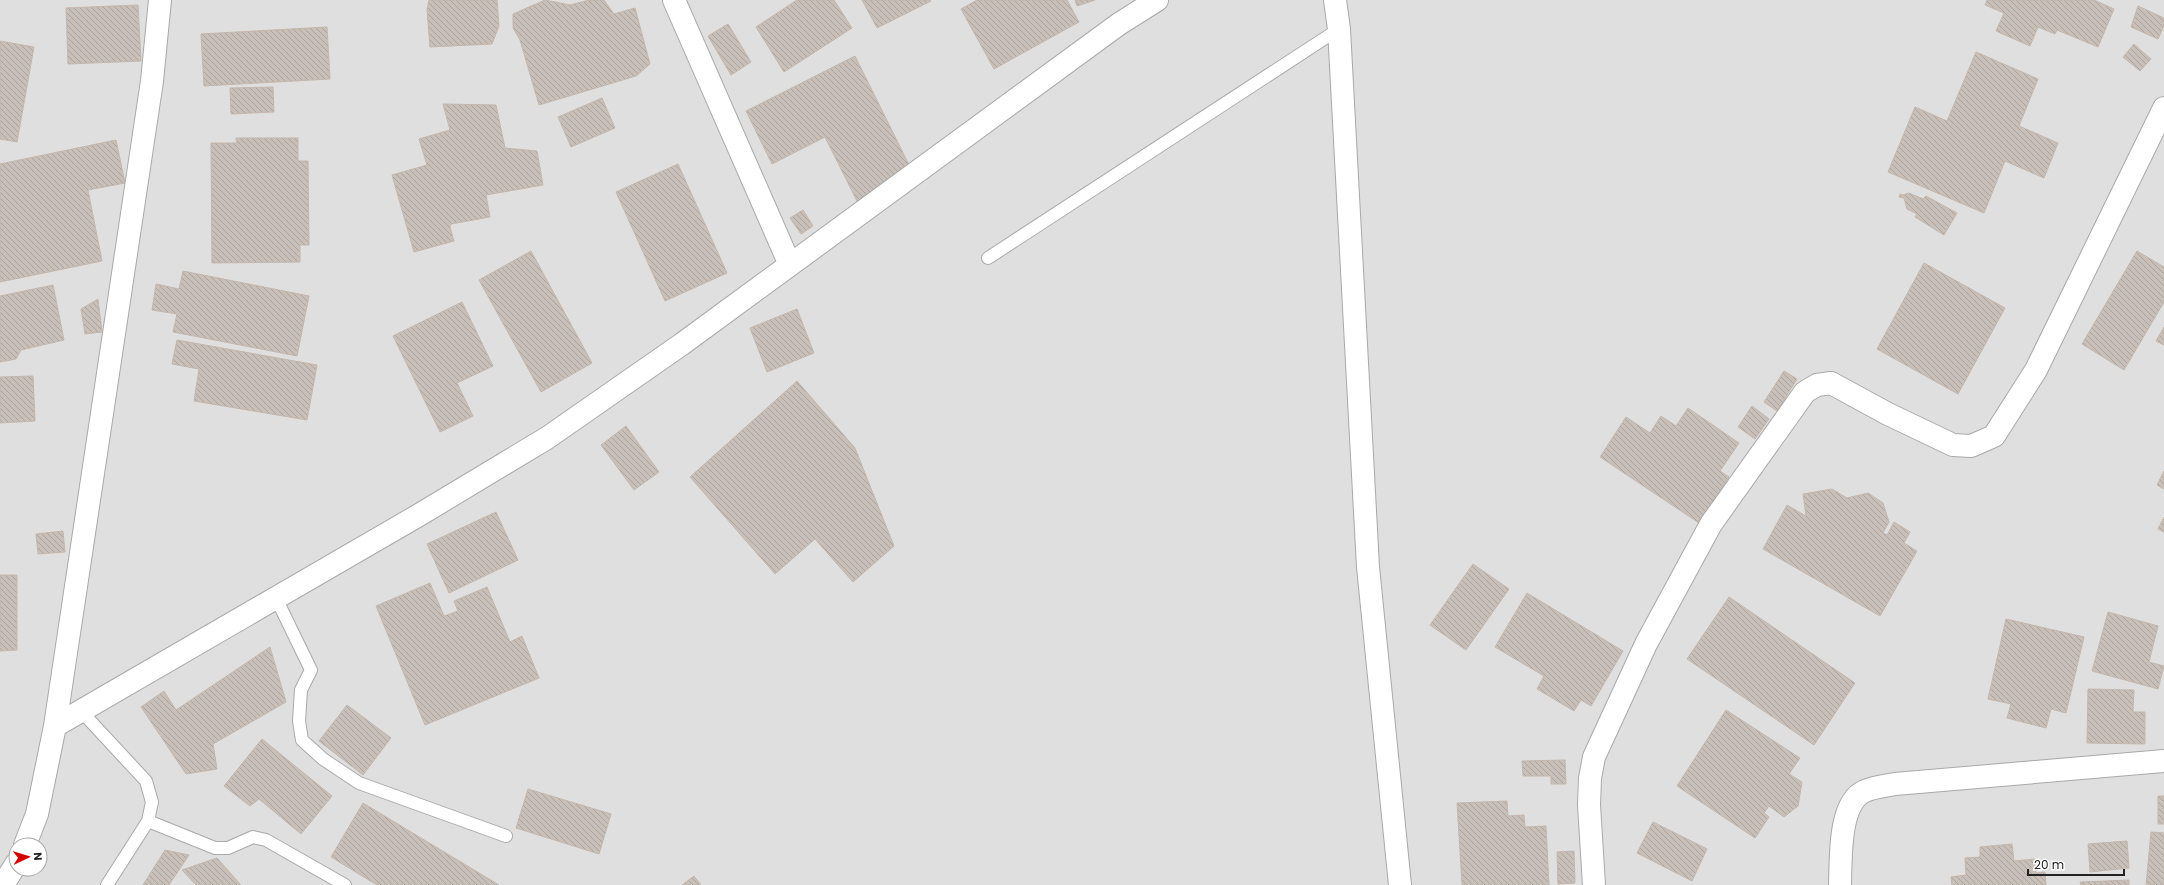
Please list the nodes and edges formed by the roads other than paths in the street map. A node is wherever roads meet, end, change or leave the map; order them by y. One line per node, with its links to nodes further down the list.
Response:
1 (160, 0): 11 (street)
2 (674, 0): 8 (street)
3 (1157, 0): 8 (street)
4 (1335, 0): 5 (street)
5 (1340, 29): 7 (lane); 18 (street)
6 (2164, 108): 19 (street)
7 (988, 258)
8 (790, 265): 9 (street)
9 (276, 598): 10 (street); 14 (lane)
10 (81, 711): 11 (street); 13 (lane)
11 (55, 726): 15 (street)
12 (2164, 761): 20 (street)
13 (148, 821): 16 (lane); 17 (lane)
14 (506, 836)
15 (28, 837)
16 (107, 885)
17 (344, 885)
18 (1400, 885)
19 (1594, 885)
20 (1840, 885)

